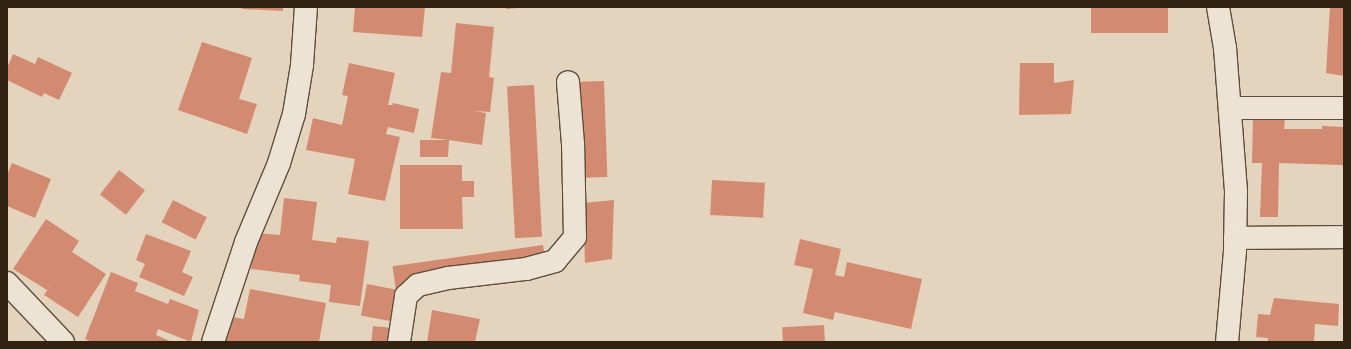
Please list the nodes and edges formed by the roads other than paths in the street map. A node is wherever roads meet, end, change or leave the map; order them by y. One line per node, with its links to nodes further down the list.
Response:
1 (306, 7): 10 (street)
2 (1218, 7): 4 (street)
3 (568, 82): 11 (street)
4 (1230, 108): 5 (street); 7 (street)
5 (1344, 108)
6 (1344, 237): 7 (street)
7 (1235, 238): 12 (street)
8 (7, 283): 9 (street)
9 (63, 342)
10 (213, 342)
11 (400, 342)
12 (1227, 342)

